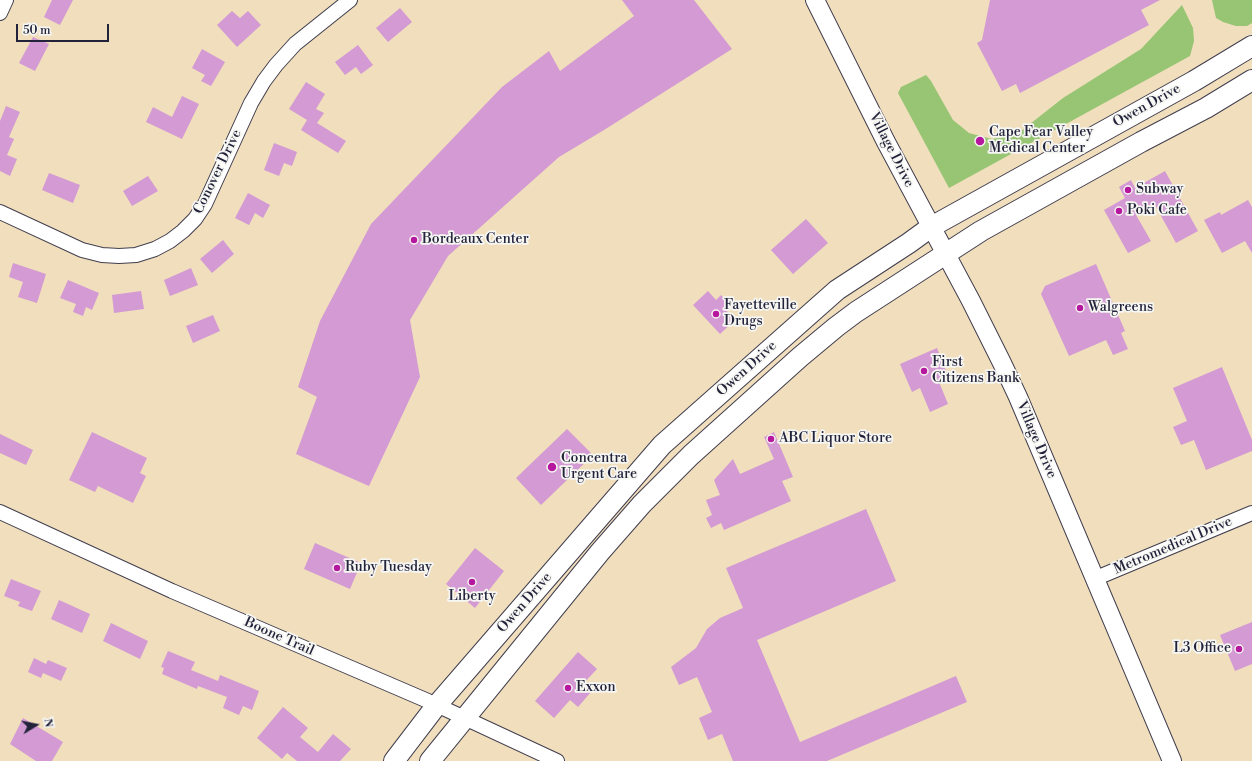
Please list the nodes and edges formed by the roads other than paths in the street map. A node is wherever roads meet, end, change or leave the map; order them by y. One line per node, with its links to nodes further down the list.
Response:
1 (6, 0): 4 (street)
2 (350, 0): 7 (street, Conover Drive)
3 (815, 0): 8 (main road, Village Drive)
4 (0, 13)
5 (1252, 46): 8 (highway, Owen Drive)
6 (1252, 80): 9 (highway, Owen Drive)
7 (0, 212)
8 (931, 227): 9 (main road, Village Drive); 13 (highway, Owen Drive)
9 (945, 254): 12 (main road, Village Drive); 14 (highway, Owen Drive)
10 (0, 512): 13 (street, Boone Trail)
11 (1252, 513): 12 (street, Metromedical Drive)
12 (1094, 579): 18 (main road, Village Drive)
13 (436, 706): 14 (street, Boone Trail); 15 (highway, Owen Drive)
14 (464, 718): 16 (highway, Owen Drive); 17 (street, Boone Trail)
15 (394, 761)
16 (430, 761)
17 (557, 761)
18 (1172, 761)

